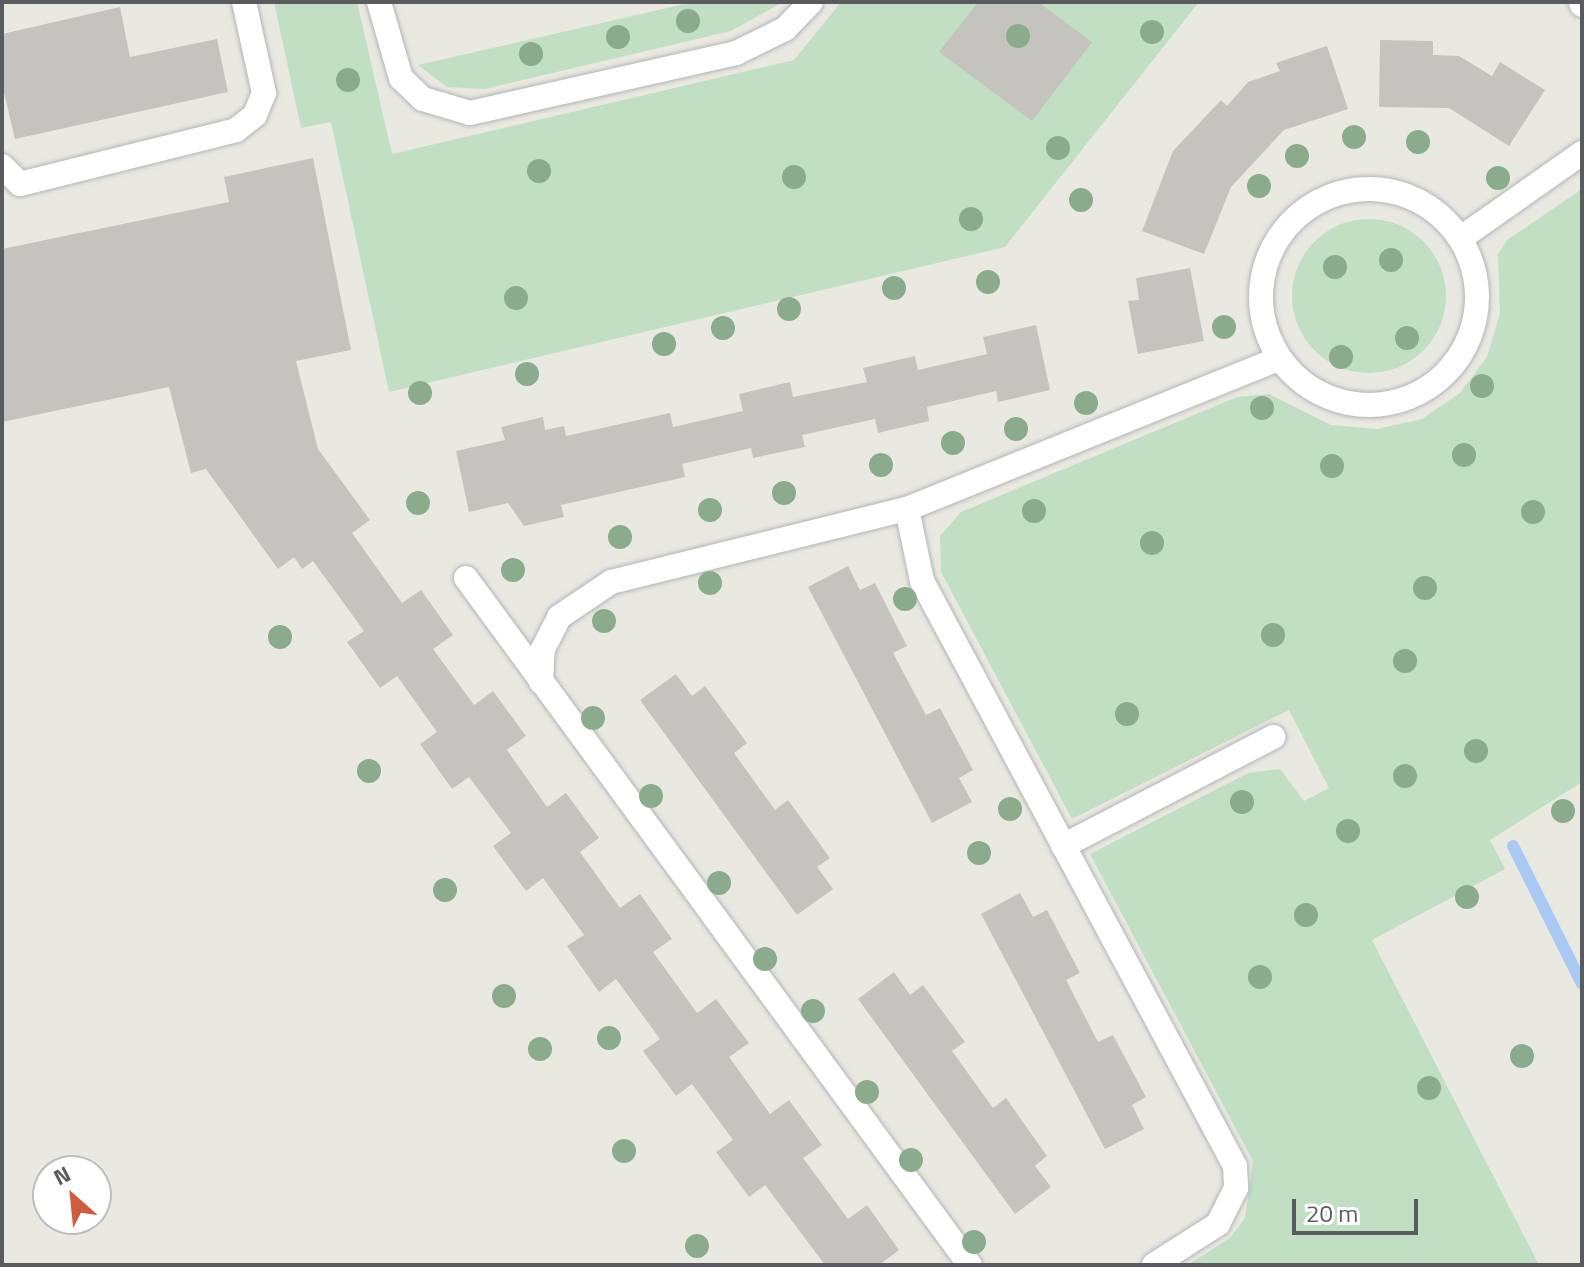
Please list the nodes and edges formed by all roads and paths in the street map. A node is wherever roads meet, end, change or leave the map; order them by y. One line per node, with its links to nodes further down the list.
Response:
1 (244, 2): 5 (lane)
2 (379, 2): 3 (lane)
3 (811, 2)
4 (1582, 153): 6 (lane)
5 (2, 166)
6 (1461, 238): 7 (lane); 7 (lane)
7 (1278, 359): 8 (lane)
8 (907, 509): 10 (lane); 12 (lane)
9 (466, 578): 10 (lane)
10 (541, 682): 13 (lane)
11 (1273, 737): 12 (lane)
12 (1063, 846): 14 (lane)
13 (970, 1265)
14 (1154, 1265)

